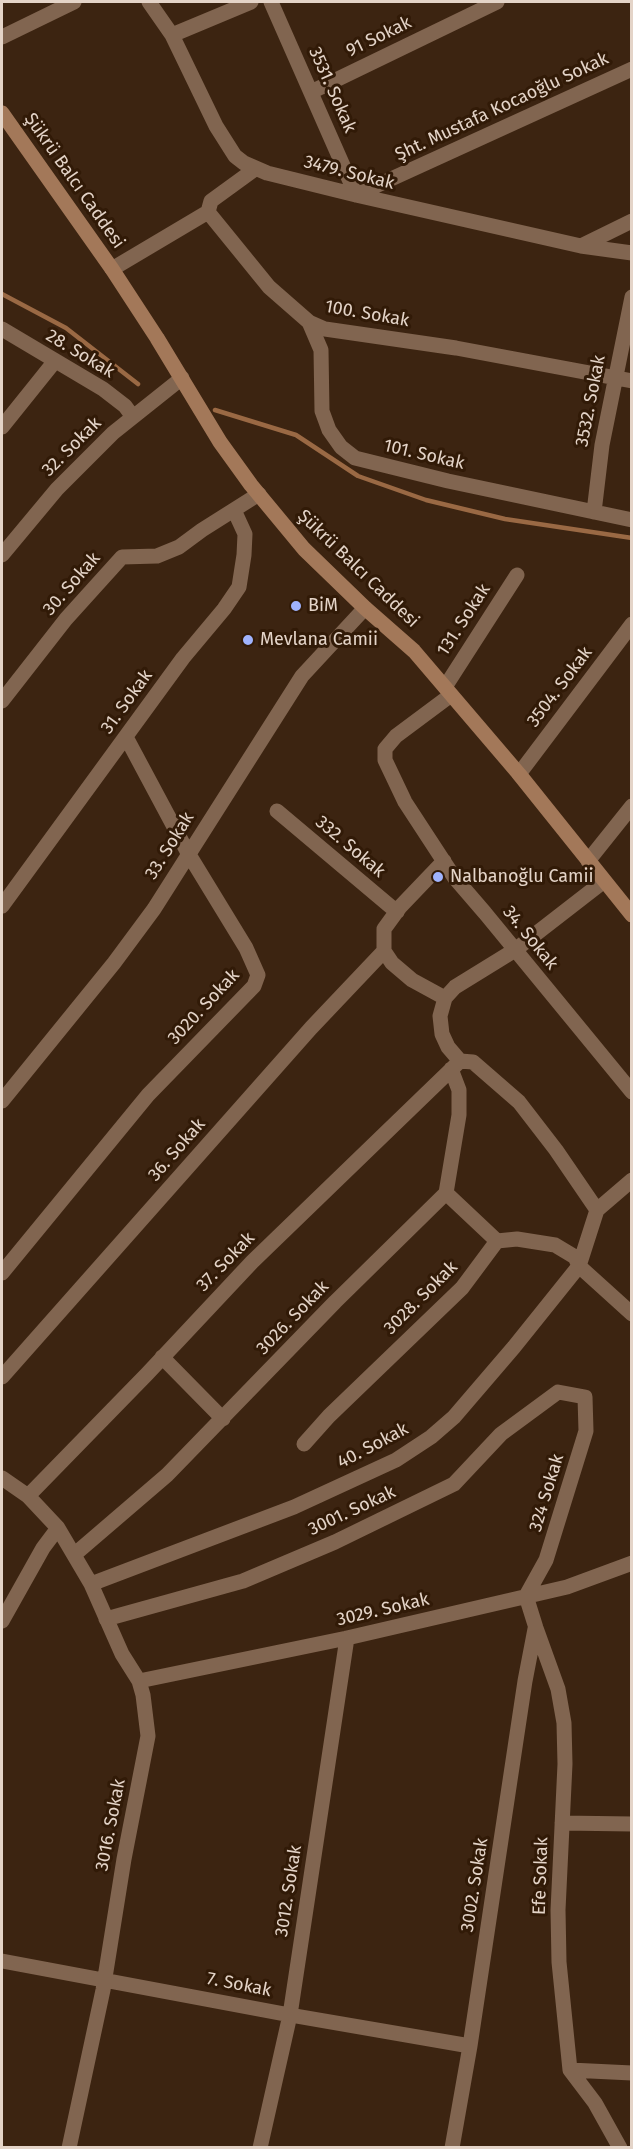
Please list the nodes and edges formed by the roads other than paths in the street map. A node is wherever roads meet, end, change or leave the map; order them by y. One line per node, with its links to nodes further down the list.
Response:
1 (74, 2): 7 (street)
2 (148, 2): 6 (street, 3479. Sokak)
3 (251, 2): 6 (street)
4 (271, 2): 9 (street, 3531. Sokak)
5 (497, 2): 9 (street, 91 Sokak)
6 (172, 35): 11 (street, 3479. Sokak)
7 (2, 37)
8 (632, 69): 12 (street, Şht. Mustafa Kocaoğlu Sokak)
9 (311, 92): 12 (street, 3531. Sokak)
10 (2, 113): 17 (street, Şükrü Balcı Caddesi)
11 (255, 168): 12 (street, 3479. Sokak); 13 (street)
12 (356, 195): 15 (street, 3479. Sokak)
13 (208, 212): 17 (street); 19 (street, 100. Sokak)
14 (632, 221): 15 (street)
15 (580, 246): 16 (street, 3479. Sokak)
16 (632, 253)
17 (112, 269): 22 (street, Şükrü Balcı Caddesi)
18 (632, 297): 23 (street, 3532. Sokak)
19 (309, 322): 23 (street, 100. Sokak); 29 (street, 101. Sokak)
20 (2, 329): 21 (street, 28. Sokak)
21 (55, 361): 25 (street, 28. Sokak); 26 (street)
22 (182, 378): 25 (street, 32. Sokak); 27 (street, Şükrü Balcı Caddesi)
23 (615, 378): 24 (street, 100. Sokak); 29 (street, 3532. Sokak)
24 (632, 381)
25 (133, 417): 31 (street, 32. Sokak)
26 (2, 427)
27 (259, 494): 28 (street, 30. Sokak); 33 (street, Şükrü Balcı Caddesi)
28 (234, 510): 36 (street, 30. Sokak); 37 (street, 31. Sokak)
29 (594, 512): 30 (street, 101. Sokak)
30 (632, 520)
31 (2, 555)
32 (517, 575): 35 (street, 131. Sokak)
33 (365, 608): 35 (street, Şükrü Balcı Caddesi); 41 (street, 33. Sokak)
34 (632, 624): 38 (street, 3504. Sokak)
35 (448, 691): 38 (street, Şükrü Balcı Caddesi); 42 (street, 34. Sokak)
36 (2, 701)
37 (126, 737): 41 (street, 3020. Sokak); 45 (street, 31. Sokak)
38 (519, 774): 43 (street, Şükrü Balcı Caddesi)
39 (632, 806): 43 (street)
40 (278, 811): 46 (street, 332. Sokak)
41 (188, 853): 53 (street, 33. Sokak); 59 (street, 3020. Sokak)
42 (444, 861): 46 (street); 48 (street, 34. Sokak)
43 (588, 861): 44 (street, Şükrü Balcı Caddesi)
44 (604, 880): 47 (street, Şükrü Balcı Caddesi); 48 (street)
45 (2, 906)
46 (397, 912): 49 (street)
47 (632, 915)
48 (515, 950): 50 (street); 52 (street, 34. Sokak)
49 (384, 951): 50 (street); 62 (street, 36. Sokak)
50 (445, 998): 51 (street)
51 (456, 1065): 55 (street); 56 (street); 61 (street, 37. Sokak)
52 (632, 1092)
53 (2, 1101)
54 (632, 1180): 56 (street)
55 (446, 1193): 57 (street); 64 (street, 3026. Sokak)
56 (597, 1210): 58 (street, 40. Sokak)
57 (497, 1241): 58 (street); 65 (street, 3028. Sokak)
58 (579, 1266): 60 (street); 71 (street, 40. Sokak)
59 (2, 1273)
60 (632, 1314)
61 (162, 1357): 64 (street); 67 (street, 37. Sokak)
62 (2, 1377)
63 (585, 1397): 72 (street, 324 Sokak); 73 (street, 3001. Sokak)
64 (223, 1419): 69 (street, 3026. Sokak)
65 (304, 1444)
66 (2, 1478): 67 (street, 3016. Sokak)
67 (28, 1496): 68 (street, 3016. Sokak)
68 (58, 1528): 69 (street, 3016. Sokak); 74 (street)
69 (75, 1554): 71 (street, 3016. Sokak)
70 (632, 1563): 72 (street, 3029. Sokak)
71 (92, 1584): 73 (street, 3016. Sokak)
72 (526, 1596): 75 (street, Efe Sokak); 76 (street, 3029. Sokak)
73 (106, 1619): 77 (street, 3016. Sokak)
74 (2, 1621)
75 (536, 1628): 78 (street, Efe Sokak); 83 (street, 3002. Sokak)
76 (347, 1638): 77 (street, 3029. Sokak); 82 (street, 3012. Sokak)
77 (139, 1681): 81 (street, 3016. Sokak)
78 (562, 1824): 79 (street); 84 (street, Efe Sokak)
79 (632, 1824)
80 (2, 1960): 81 (street, 7. Sokak)
81 (105, 1979): 82 (street, 7. Sokak); 86 (street, 3016. Sokak)
82 (290, 2015): 83 (street, 7. Sokak); 87 (street, 3012. Sokak)
83 (470, 2046): 88 (street, 3002. Sokak)
84 (570, 2070): 85 (street); 89 (street)
85 (632, 2073)
86 (69, 2148)
87 (260, 2148)
88 (452, 2148)
89 (620, 2148)

